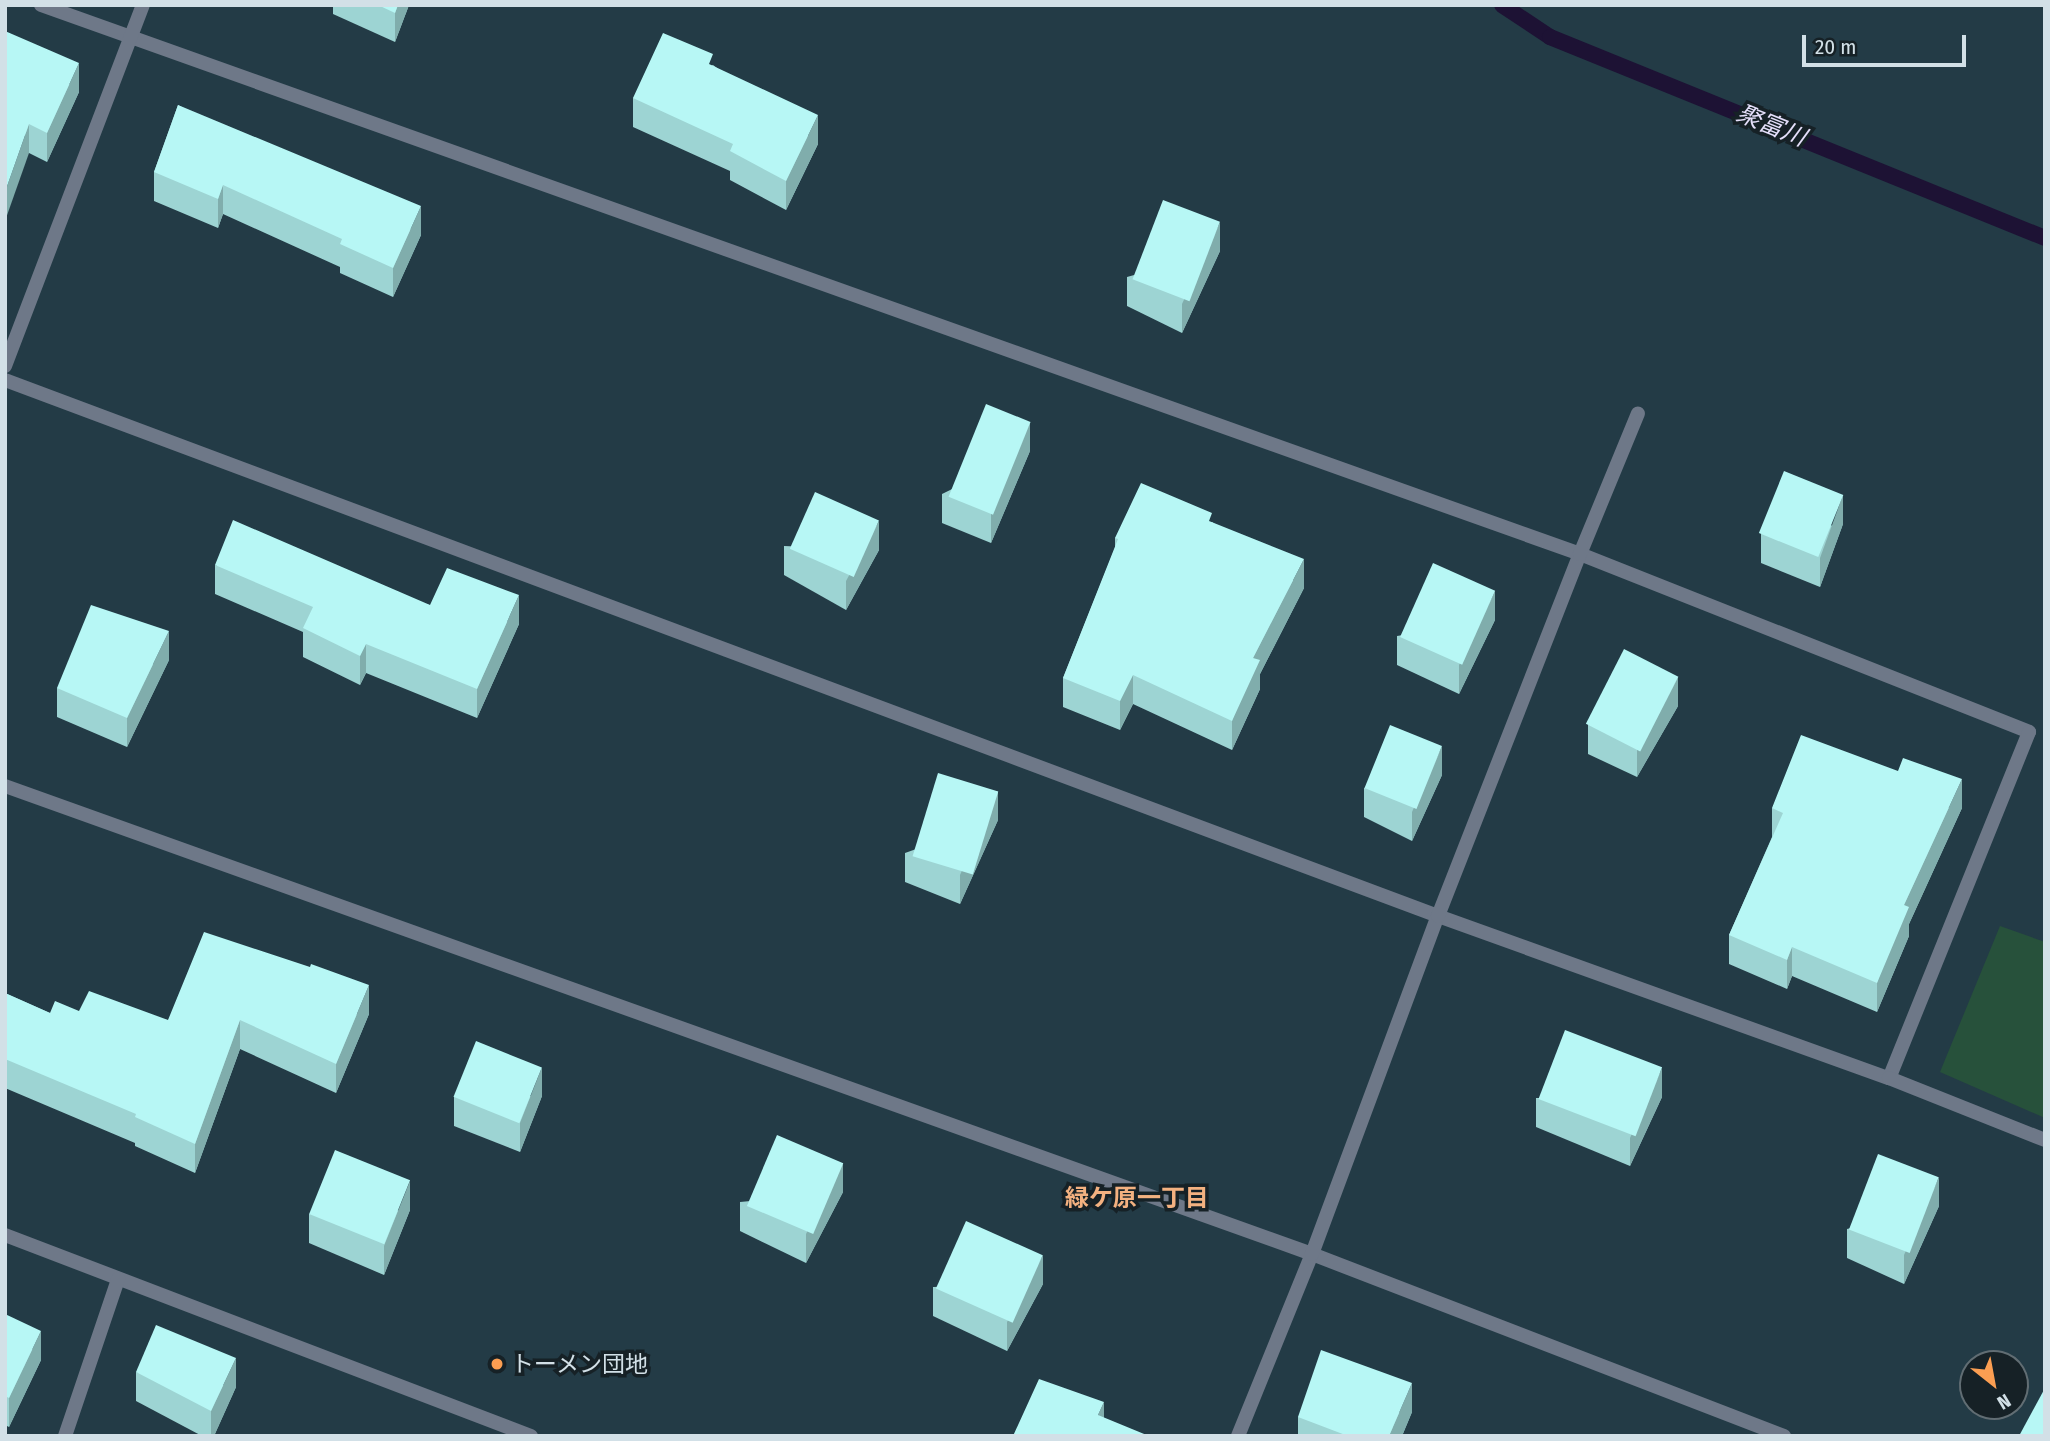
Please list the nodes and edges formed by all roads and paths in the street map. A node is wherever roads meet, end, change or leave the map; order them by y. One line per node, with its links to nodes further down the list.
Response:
1 (41, 5): 3 (street)
2 (143, 5): 3 (street)
3 (129, 39): 4 (street); 7 (street)
4 (5, 366)
5 (5, 380): 9 (street)
6 (1638, 413): 7 (street)
7 (1580, 554): 9 (street); 10 (street)
8 (5, 786): 13 (street)
9 (1438, 916): 10 (street); 13 (street)
10 (1889, 1078): 11 (street)
11 (2045, 1140)
12 (5, 1236): 14 (street)
13 (1312, 1254): 17 (street); 18 (street)
14 (118, 1279): 15 (street); 16 (street)
15 (65, 1436)
16 (531, 1436)
17 (1238, 1436)
18 (1784, 1436)

